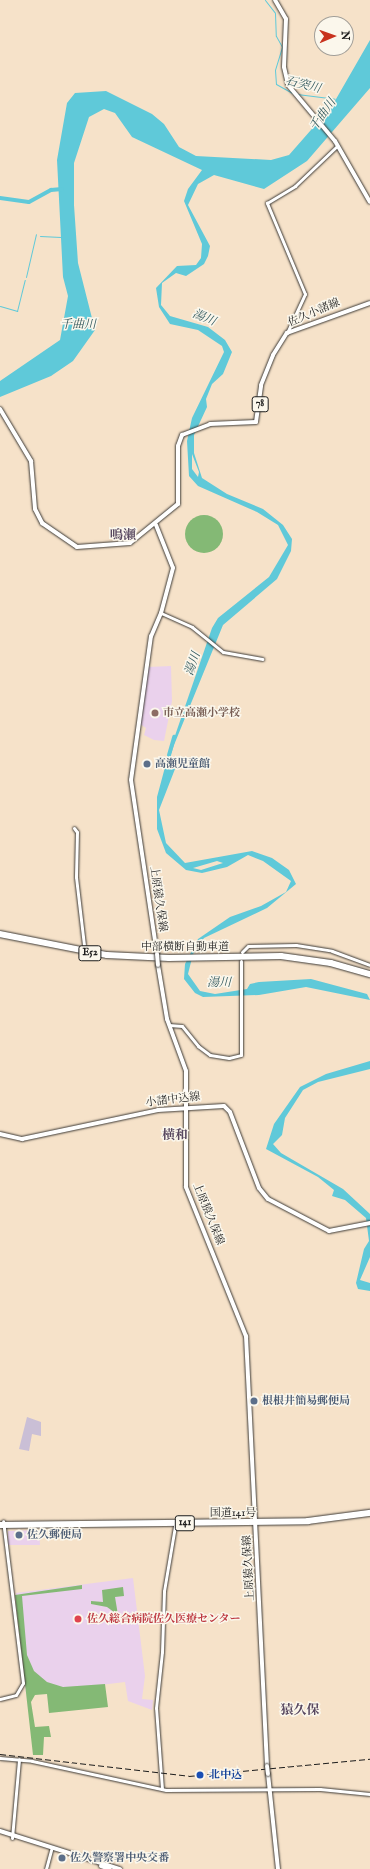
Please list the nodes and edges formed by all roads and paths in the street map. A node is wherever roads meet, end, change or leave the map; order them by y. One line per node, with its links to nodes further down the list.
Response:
1 (275, 0): 2 (main road)
2 (337, 146): 3 (main road); 5 (street)
3 (370, 202)
4 (370, 303): 5 (main road, 佐久小諸線)
5 (287, 334): 7 (main road, 佐久小諸線 / 78)
6 (0, 409): 7 (main road, 佐久小諸線 / 78)
7 (156, 525): 8 (main road, 上原猿久保線)
8 (161, 612): 9 (street); 17 (main road, 上原猿久保線, bridge)
9 (262, 660)
10 (74, 828): 12 (street)
11 (0, 934): 16 (highway, 中部横断自動車道 / E52)
12 (84, 946)
13 (242, 952): 15 (street)
14 (240, 961): 17 (street)
15 (370, 965)
16 (368, 973)
17 (169, 1025): 18 (main road, 上原猿久保線)
18 (186, 1106): 19 (main road, 小諸中込線); 20 (main road, 小諸中込線); 23 (main road, 上原猿久保線)
19 (0, 1134)
20 (370, 1223)
21 (370, 1513): 23 (highway, 国道141号 / 141)
22 (370, 1516): 23 (highway, 国道141号 / 141)
23 (256, 1524): 24 (highway, 国道141号 / 141); 25 (highway, 国道141号 / 141); 30 (main road, 上原猿久保線, bridge)
24 (2, 1525): 25 (highway, 国道141号 / 141); 26 (street)
25 (175, 1526): 29 (street)
26 (0, 1699)
27 (0, 1758): 28 (street)
28 (19, 1759): 29 (street); 33 (street)
29 (162, 1789): 30 (street)
30 (269, 1789): 31 (street); 38 (main road, 上原猿久保線)
31 (370, 1794)
32 (0, 1833): 33 (main road)
33 (12, 1837): 34 (main road); 37 (main road)
34 (51, 1850): 35 (street); 36 (main road)
35 (46, 1869)
36 (110, 1869)
37 (120, 1869)
38 (278, 1869)

